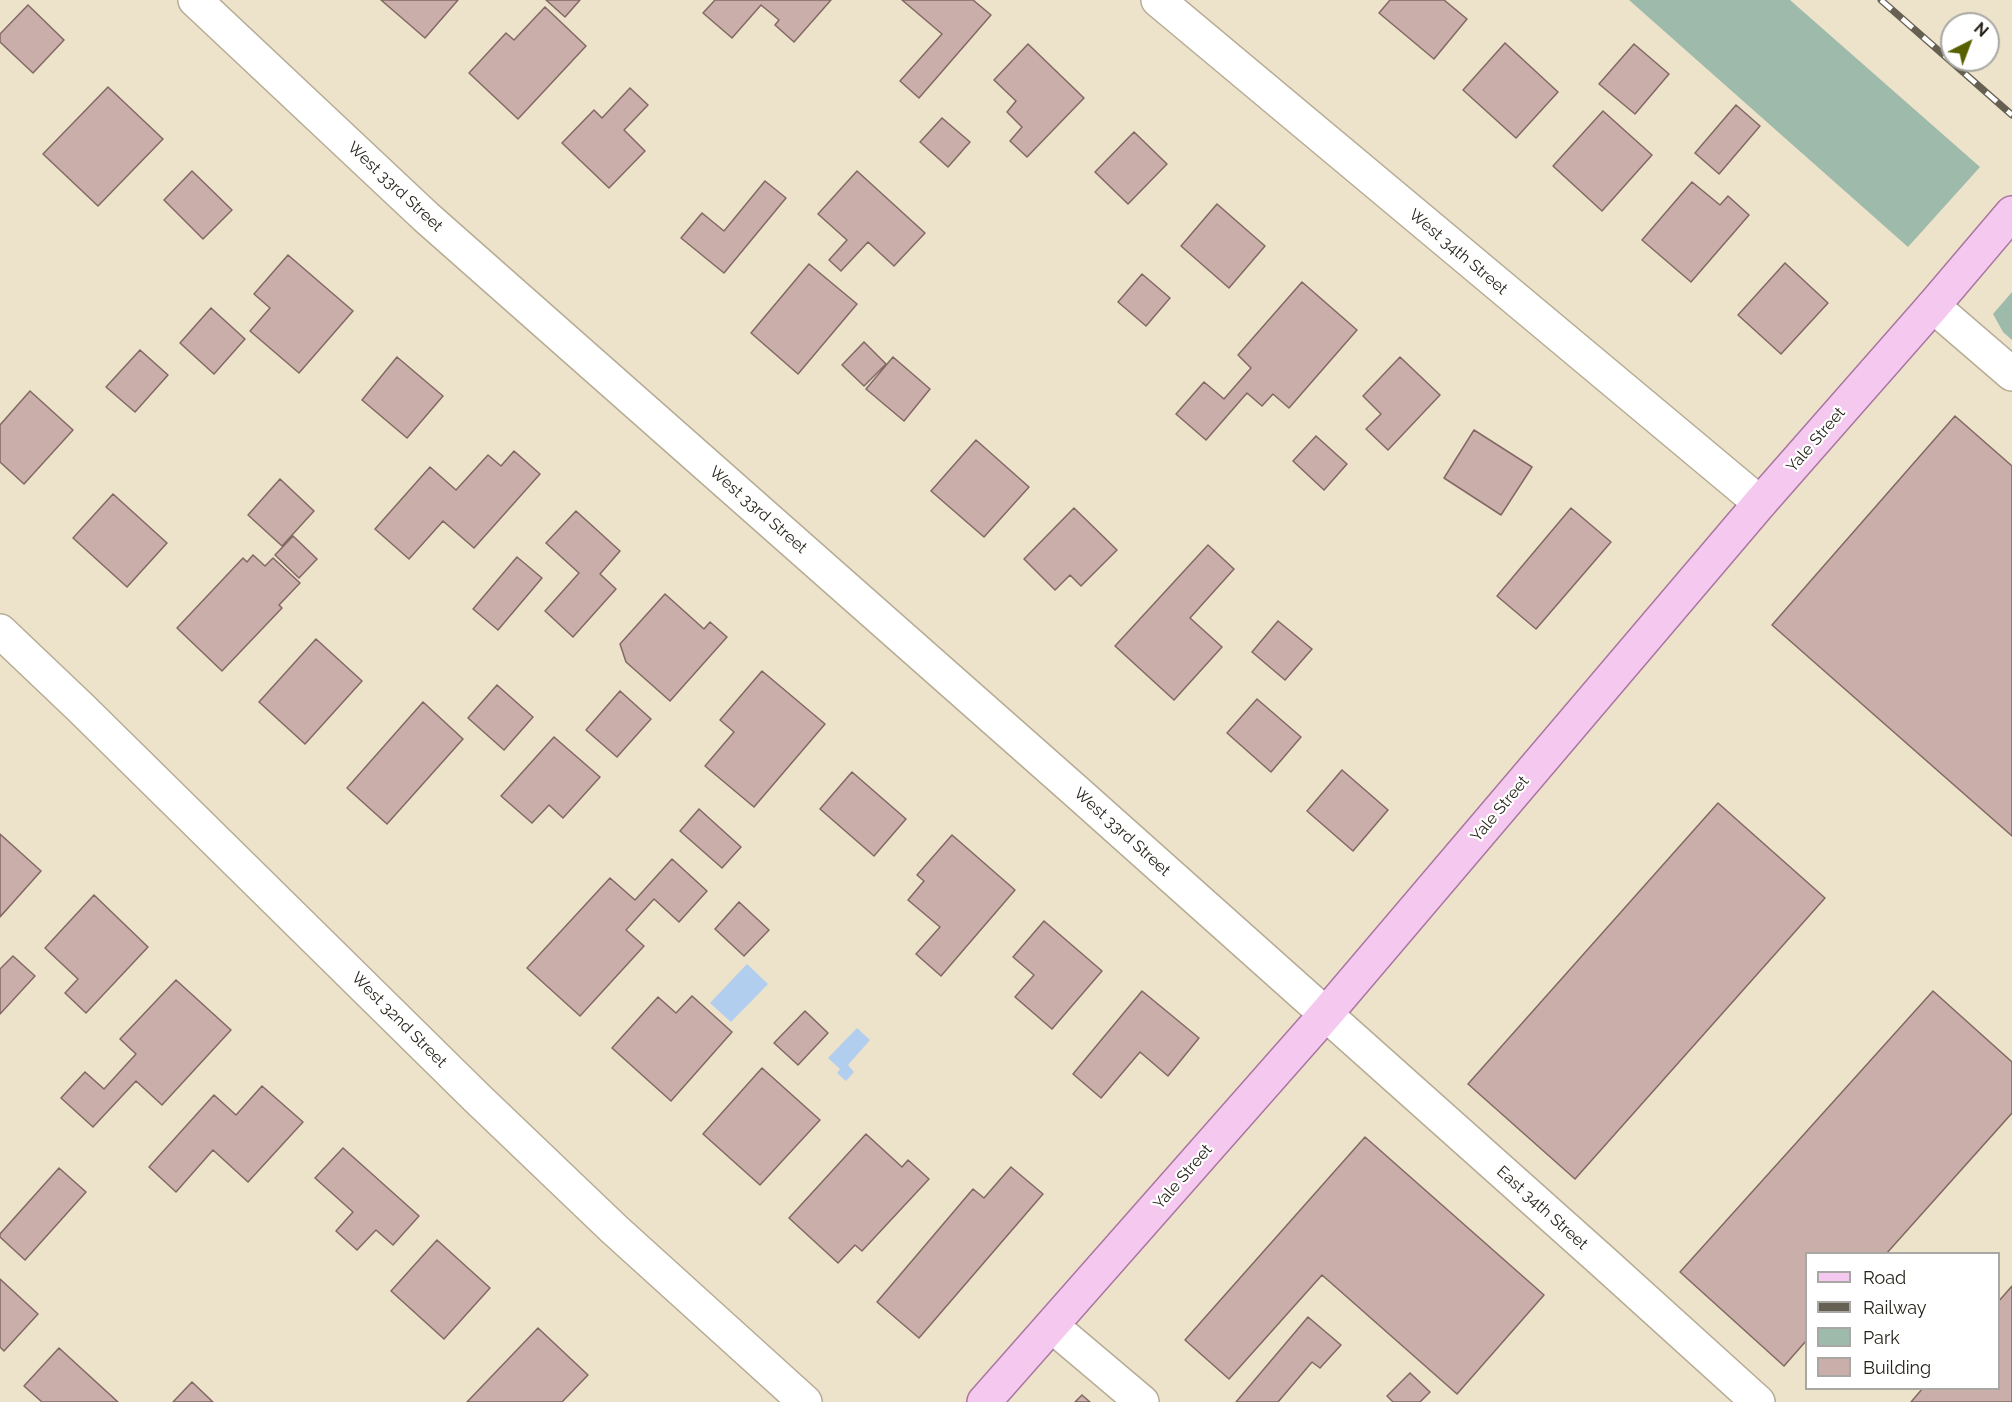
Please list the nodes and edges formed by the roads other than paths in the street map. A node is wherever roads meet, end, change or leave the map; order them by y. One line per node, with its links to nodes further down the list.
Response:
1 (195, 0): 8 (street, West 33rd Street)
2 (1158, 0): 6 (street, West 34th Street)
3 (2012, 213): 4 (main road, Yale Street)
4 (1934, 306): 5 (street); 6 (main road, Yale Street)
5 (2012, 374)
6 (1760, 503): 8 (main road, Yale Street)
7 (0, 631): 10 (street, West 32nd Street)
8 (1325, 1015): 9 (main road, Yale Street); 13 (street, East 34th Street)
9 (1052, 1326): 11 (main road, Yale Street); 12 (street)
10 (805, 1402)
11 (984, 1402)
12 (1142, 1402)
13 (1758, 1402)

